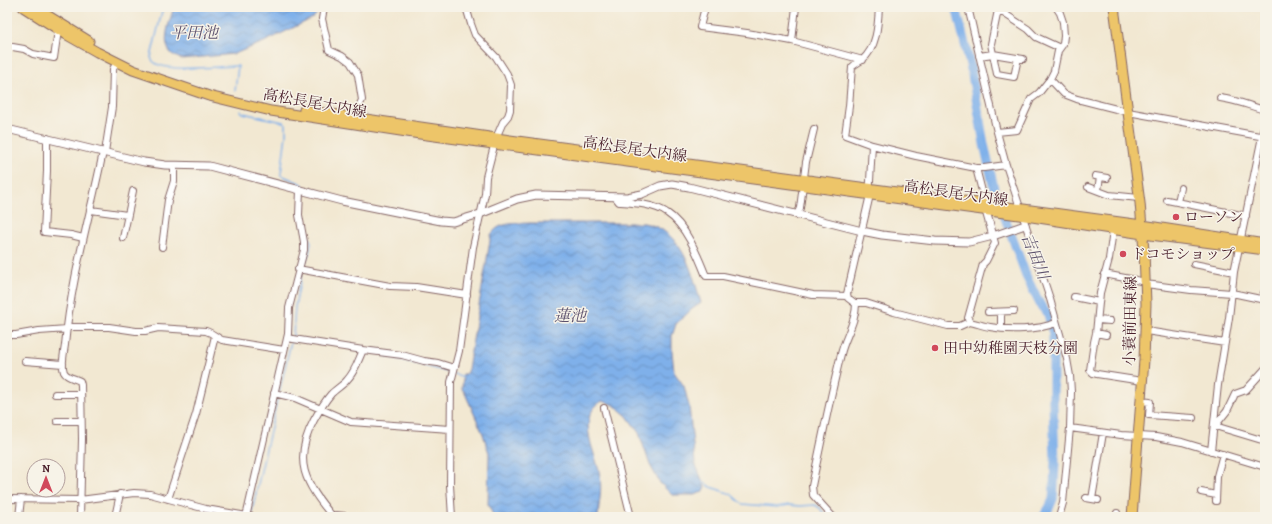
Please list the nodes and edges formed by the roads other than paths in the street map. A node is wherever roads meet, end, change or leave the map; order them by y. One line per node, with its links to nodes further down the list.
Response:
1 (23, 7): 12 (main road, 高松長尾大内線)
2 (34, 7): 24 (main road, 高松長尾大内線)
3 (324, 7): 24 (street)
4 (466, 7): 31 (street)
5 (705, 7): 13 (street)
6 (796, 7): 13 (street)
7 (879, 7): 18 (street)
8 (968, 7): 17 (street)
9 (1056, 7): 15 (street)
10 (1114, 7): 23 (main road, 小蓑前田東線)
11 (996, 8): 15 (street); 16 (street)
12 (58, 30): 14 (street); 19 (main road, 高松長尾大内線)
13 (792, 41): 18 (street)
14 (7, 46)
15 (1060, 48): 20 (street)
16 (993, 54): 16 (street); 17 (street)
17 (979, 56): 28 (street)
18 (862, 60): 32 (street)
19 (117, 62): 31 (main road, 高松長尾大内線); 33 (street)
20 (1050, 79): 23 (street); 28 (street)
21 (1220, 98): 22 (street)
22 (1265, 110)
23 (1128, 112): 29 (street); 46 (main road, 小蓑前田東線)
24 (353, 120): 31 (main road, 高松長尾大内線)
25 (1265, 122): 29 (street)
26 (7, 129): 30 (street)
27 (814, 129): 38 (street)
28 (997, 132): 34 (street)
29 (1263, 137): 54 (street)
30 (47, 138): 33 (street); 60 (street)
31 (495, 141): 38 (main road, 高松長尾大内線); 51 (street)
32 (872, 146): 36 (street); 44 (street)
33 (104, 152): 35 (street); 50 (street)
34 (1006, 164): 36 (street); 55 (street)
35 (174, 165): 41 (street); 64 (street)
36 (976, 168): 49 (street)
37 (1107, 178): 42 (street)
38 (803, 183): 44 (main road, 高松長尾大内線); 53 (street)
39 (1088, 187): 42 (street)
40 (1181, 188): 48 (street)
41 (300, 190): 51 (street); 67 (street)
42 (1098, 190): 46 (street)
43 (133, 191): 52 (street)
44 (870, 192): 49 (main road, 高松長尾大内線); 58 (street)
45 (615, 197): 51 (street); 53 (street); 74 (street)
46 (1139, 198): 57 (main road, 小蓑前田東線)
47 (1167, 200): 48 (street)
48 (1178, 202): 54 (street)
49 (987, 208): 55 (main road, 高松長尾大内線); 59 (street)
50 (91, 210): 52 (street); 60 (street)
51 (480, 214): 73 (street)
52 (127, 215): 61 (street)
53 (797, 215): 58 (street)
54 (1246, 216): 62 (street)
55 (1021, 217): 56 (main road, 高松長尾大内線); 57 (main road, 高松長尾大内線); 59 (street); 85 (street)
56 (1113, 230): 57 (main road, 高松長尾大内線); 69 (street)
57 (1142, 230): 62 (main road, 高松長尾大内線); 70 (main road, 小蓑前田東線)
58 (862, 231): 59 (street); 74 (street)
59 (995, 236): 84 (street)
60 (83, 238): 86 (street)
61 (123, 238)
62 (1240, 244): 63 (main road, 高松長尾大内線); 65 (main road, 高松長尾大内線); 68 (street)
63 (1265, 244)
64 (162, 247)
65 (1265, 250)
66 (1194, 264): 68 (street)
67 (298, 270): 73 (street); 93 (street)
68 (1234, 272): 72 (street)
69 (1104, 274): 70 (street); 77 (street)
70 (1146, 283): 72 (street); 88 (main road, 小蓑前田東線)
71 (1265, 291): 76 (street)
72 (1232, 293): 76 (street); 94 (street)
73 (467, 295): 100 (street)
74 (847, 296): 78 (street)
75 (1074, 297): 77 (street)
76 (1263, 300)
77 (1099, 302): 82 (street)
78 (855, 303): 84 (street); 136 (street)
79 (1014, 311): 81 (street)
80 (988, 312): 81 (street)
81 (1001, 312): 87 (street)
82 (1098, 320): 83 (street); 89 (street)
83 (1110, 321)
84 (968, 322): 87 (street)
85 (1054, 324): 87 (street); 112 (street)
86 (67, 328): 90 (street); 92 (street); 98 (street)
87 (1001, 328)
88 (1146, 331): 94 (street); 101 (main road, 小蓑前田東線)
89 (1096, 333): 91 (street); 101 (street)
90 (7, 335)
91 (1106, 335)
92 (215, 336): 95 (street); 124 (street)
93 (287, 338): 95 (street); 96 (street)
94 (1225, 343): 111 (street)
95 (284, 350): 102 (street)
96 (363, 352): 100 (street); 107 (street)
97 (26, 361): 98 (street)
98 (63, 364): 104 (street)
99 (1265, 369): 111 (street)
100 (453, 372): 113 (street)
101 (1142, 381): 105 (main road, 小蓑前田東線)
102 (274, 393): 107 (street); 127 (street)
103 (55, 394): 104 (street)
104 (81, 394): 110 (street)
105 (1140, 401): 108 (street); 115 (main road, 小蓑前田東線)
106 (604, 408): 135 (street)
107 (321, 409): 113 (street); 132 (street)
108 (1193, 418)
109 (57, 421): 110 (street)
110 (81, 421): 126 (street)
111 (1214, 426): 116 (street); 117 (street)
112 (1070, 428): 114 (street); 137 (street)
113 (450, 429): 134 (street)
114 (1103, 433): 115 (street); 125 (street)
115 (1138, 436): 117 (street); 138 (main road, 小蓑前田東線)
116 (1265, 441)
117 (1211, 451): 118 (street)
118 (1223, 454): 119 (street); 120 (street)
119 (1265, 467)
120 (1201, 492)
121 (120, 494): 124 (street); 126 (street); 130 (street)
122 (7, 499): 123 (street)
123 (20, 499): 126 (street); 128 (street)
124 (168, 499): 127 (street)
125 (1092, 499)
126 (80, 500): 129 (street)
127 (246, 516): 131 (street)
128 (19, 517)
129 (80, 517)
130 (115, 517)
131 (253, 517)
132 (332, 517): 133 (street)
133 (354, 517)
134 (452, 517)
135 (631, 517)
136 (833, 517)
137 (1059, 517)
138 (1132, 517)

